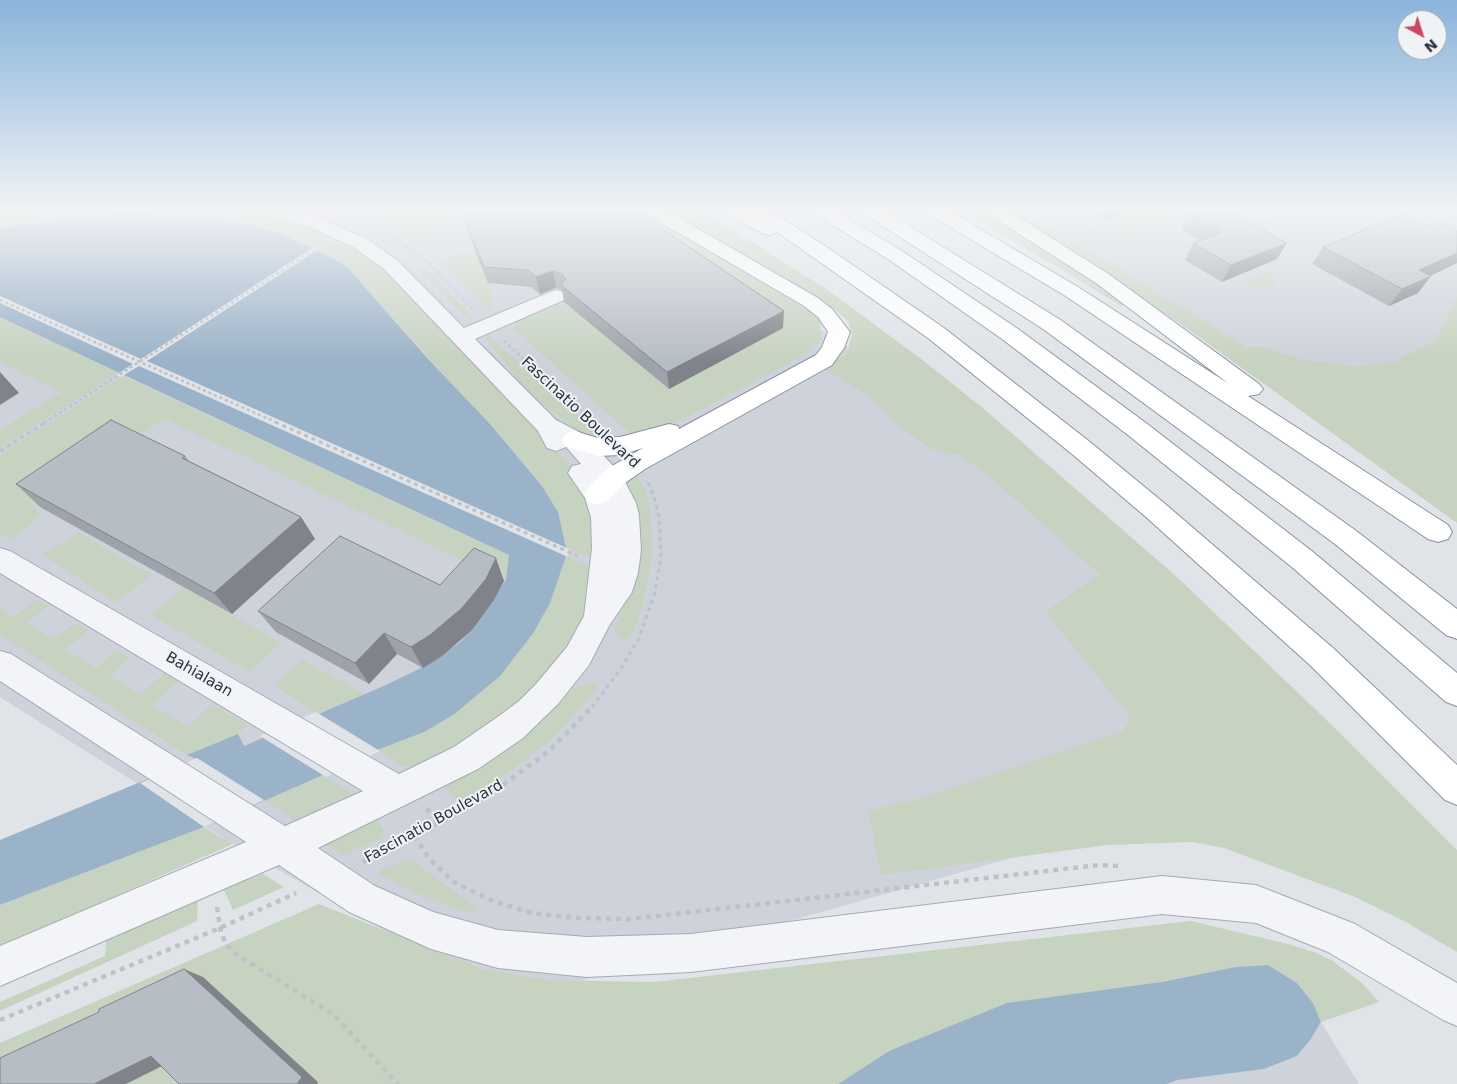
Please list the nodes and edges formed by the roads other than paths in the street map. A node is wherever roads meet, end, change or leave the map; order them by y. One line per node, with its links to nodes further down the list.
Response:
1 (382, 259): 9 (street, Fascinatio Boulevard)
2 (737, 259): 12 (highway)
3 (830, 259): 19 (highway)
4 (900, 259): 18 (highway)
5 (949, 259): 16 (highway)
6 (1015, 259): 14 (highway)
7 (1071, 259): 14 (highway)
8 (557, 296): 9 (street)
9 (461, 338): 10 (street, Fascinatio Boulevard)
10 (547, 426): 11 (street, Fascinatio Boulevard); 13 (street, Fascinatio Boulevard)
11 (574, 440): 12 (highway); 13 (street, Fascinatio Boulevard)
12 (628, 455): 13 (highway)
13 (604, 488): 20 (street, Fascinatio Boulevard)
14 (1448, 539)
15 (0, 559): 20 (street, Bahialaan)
16 (1457, 626)
17 (0, 664): 21 (street)
18 (1457, 692)
19 (1457, 788)
20 (397, 792): 21 (street, Fascinatio Boulevard)
21 (282, 845): 22 (street, Fascinatio Boulevard); 23 (street)
22 (0, 966)
23 (1457, 1006)

